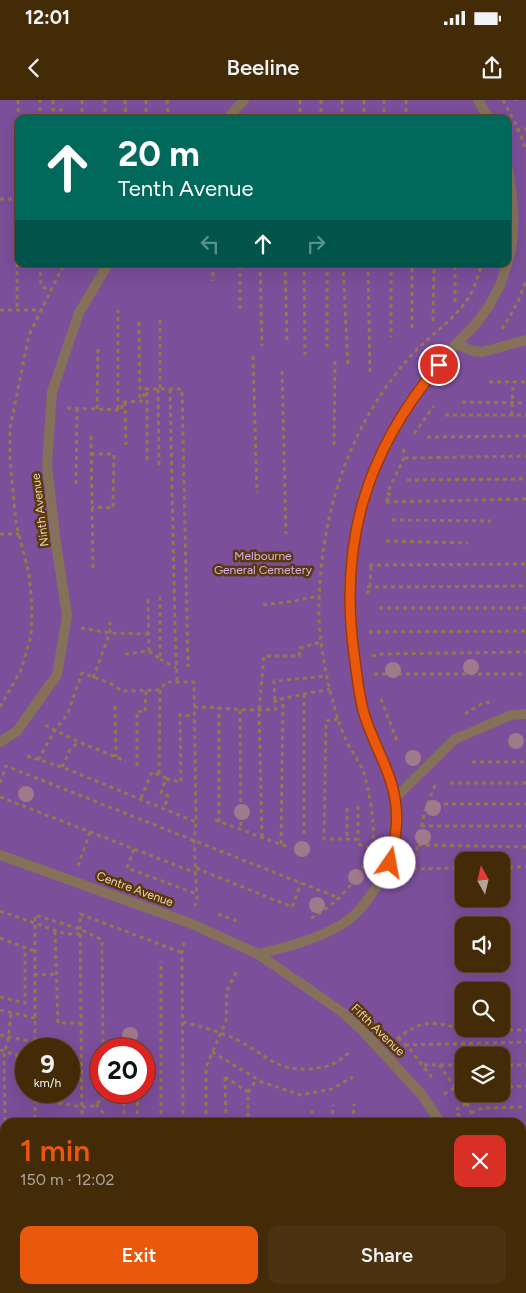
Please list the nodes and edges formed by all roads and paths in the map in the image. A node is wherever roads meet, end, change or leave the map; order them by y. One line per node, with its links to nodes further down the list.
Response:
1 (18, 100): 19 (path)
2 (40, 100): 20 (path)
3 (53, 100): 21 (path)
4 (82, 100): 22 (path)
5 (104, 100): 23 (path)
6 (126, 100): 24 (path)
7 (146, 100): 25 (path)
8 (168, 100): 18 (path)
9 (244, 100): 26 (lane)
10 (300, 100): 27 (path)
11 (321, 100): 28 (path)
12 (342, 100): 29 (path)
13 (364, 100): 30 (path)
14 (384, 100): 31 (path)
15 (406, 100): 32 (path)
16 (478, 100): 33 (lane)
17 (503, 100): 35 (path)
18 (168, 112)
19 (18, 115)
20 (40, 115)
21 (63, 115)
22 (82, 115)
23 (105, 115)
24 (126, 115)
25 (146, 115)
26 (231, 115)
27 (300, 115)
28 (321, 115)
29 (342, 115)
30 (364, 115)
31 (384, 115)
32 (406, 115)
33 (487, 115)
34 (526, 129): 35 (path)
35 (519, 130): 36 (path); 37 (path)
36 (511, 131)
37 (526, 151)
38 (511, 187): 41 (lane)
39 (0, 198): 40 (path)
40 (15, 198)
41 (511, 244)
42 (18, 267): 65 (path)
43 (40, 267): 61 (path)
44 (63, 267): 61 (path)
45 (106, 267): 140 (lane, Ninth Avenue)
46 (213, 267): 60 (path)
47 (240, 267): 63 (path)
48 (260, 267): 77 (path)
49 (285, 267): 75 (path)
50 (304, 267): 80 (path)
51 (327, 267): 78 (path)
52 (343, 267): 83 (path)
53 (368, 267): 85 (path)
54 (390, 267): 73 (path)
55 (412, 267): 71 (path)
56 (434, 267): 69 (path)
57 (455, 267): 62 (path)
58 (506, 267): 76 (lane)
59 (526, 280): 72 (path)
60 (214, 282)
61 (51, 291): 66 (path)
62 (455, 302)
63 (240, 309)
64 (0, 310): 65 (path)
65 (18, 310): 66 (path)
66 (42, 310): 124 (path)
67 (118, 310): 101 (path)
68 (160, 320): 90 (path)
69 (433, 321)
70 (139, 322): 92 (path)
71 (412, 328)
72 (508, 329)
73 (391, 337)
74 (526, 340): 76 (lane)
75 (287, 342)
76 (456, 344): 131 (lane)
77 (262, 346)
78 (327, 347)
79 (98, 348): 100 (path)
80 (305, 355)
81 (253, 356): 118 (path)
82 (334, 358): 109 (path)
83 (348, 367)
84 (282, 371): 125 (path)
85 (370, 375)
86 (489, 382): 87 (path)
87 (513, 382): 88 (path); 95 (path)
88 (526, 382)
89 (147, 389): 90 (path); 92 (path); 113 (path)
90 (159, 389): 91 (path); 114 (path)
91 (170, 389): 153 (path); 154 (path)
92 (140, 401): 93 (path)
93 (125, 402): 101 (path); 108 (path)
94 (462, 402): 95 (path)
95 (512, 403): 96 (path); 103 (path)
96 (526, 403)
97 (434, 406): 111 (path)
98 (60, 408): 99 (path)
99 (77, 408): 100 (path); 117 (path)
100 (97, 409): 101 (path)
101 (118, 410)
102 (445, 415): 103 (path)
103 (512, 415): 104 (path)
104 (526, 415)
105 (91, 436): 110 (path)
106 (526, 436): 107 (path)
107 (427, 437)
108 (126, 445)
109 (334, 446)
110 (91, 454): 120 (path); 120 (path)
111 (405, 455): 112 (path); 119 (path)
112 (526, 456)
113 (147, 460)
114 (159, 466)
115 (526, 479): 116 (path)
116 (406, 480)
117 (76, 484)
118 (257, 492)
119 (526, 499)
120 (92, 508): 129 (path)
121 (392, 520): 122 (path)
122 (490, 520)
123 (0, 534): 124 (path)
124 (19, 534): 168 (path)
125 (286, 534)
126 (386, 541): 127 (path)
127 (468, 543)
128 (526, 564): 132 (path)
129 (93, 570)
130 (526, 586): 132 (path)
131 (349, 587): 132 (path); 197 (lane)
132 (370, 587)
133 (160, 596): 151 (path)
134 (319, 596): 136 (path)
135 (148, 599): 144 (path)
136 (263, 605)
137 (379, 608): 138 (path)
138 (526, 608)
139 (110, 622): 143 (path)
140 (65, 626): 143 (path); 179 (lane, Ninth Avenue)
141 (526, 631): 142 (path)
142 (369, 632)
143 (110, 633): 144 (path); 157 (path)
144 (149, 634): 146 (path)
145 (321, 642): 172 (path)
146 (149, 651): 148 (path); 151 (path)
147 (526, 652): 149 (path)
148 (125, 654)
149 (372, 656): 150 (path); 152 (path)
150 (365, 657)
151 (160, 659): 154 (path)
152 (373, 664)
153 (188, 667)
154 (176, 668): 158 (path)
155 (526, 674): 159 (path)
156 (328, 676): 166 (path)
157 (93, 678): 161 (path); 177 (path)
158 (177, 682): 162 (path); 169 (path)
159 (377, 684)
160 (330, 689): 164 (path)
161 (146, 690): 162 (path); 187 (path)
162 (160, 690): 189 (path)
163 (379, 693): 178 (path)
164 (304, 694): 165 (path); 208 (path)
165 (283, 698): 166 (path); 212 (path)
166 (275, 700): 172 (path)
167 (115, 706): 182 (path)
168 (0, 707)
169 (194, 707): 170 (path); 174 (path)
170 (219, 707): 171 (path); 206 (path)
171 (240, 710): 172 (path); 206 (path)
172 (259, 710): 209 (path)
173 (526, 714): 197 (lane)
174 (194, 716): 190 (path); 203 (path)
175 (338, 719): 210 (path)
176 (45, 725): 177 (path)
177 (55, 730): 180 (path); 183 (path)
178 (397, 741)
179 (0, 742)
180 (79, 742): 182 (path); 188 (path)
181 (27, 756): 183 (path)
182 (116, 757): 184 (path)
183 (38, 760): 188 (path)
184 (126, 760)
185 (472, 762): 186 (path)
186 (526, 762)
187 (137, 766)
188 (62, 767): 196 (path)
189 (159, 774): 190 (path); 196 (path)
190 (166, 779): 202 (path)
191 (438, 780): 198 (path)
192 (0, 783): 211 (path)
193 (450, 783): 194 (path)
194 (526, 783)
195 (0, 797): 207 (path)
196 (141, 798): 202 (path)
197 (395, 798): 238 (lane)
198 (428, 804): 199 (path); 204 (path)
199 (526, 804)
200 (358, 806): 213 (path)
201 (347, 808): 210 (path)
202 (164, 809): 203 (path)
203 (196, 822): 211 (path)
204 (421, 826): 205 (path); 214 (path)
205 (526, 826)
206 (241, 830): 209 (path)
207 (90, 832): 218 (path); 224 (path)
208 (304, 836)
209 (262, 837): 212 (path)
210 (347, 839): 213 (path)
211 (194, 840): 223 (path); 225 (path)
212 (281, 844): 215 (path)
213 (358, 844): 217 (path)
214 (418, 845): 216 (path); 222 (path)
215 (288, 847)
216 (526, 847)
217 (370, 848)
218 (134, 849): 223 (path); 226 (path)
219 (0, 855): 224 (lane, Centre Avenue)
220 (510, 867): 221 (path)
221 (526, 867)
222 (455, 868)
223 (196, 871): 225 (path); 226 (path)
224 (72, 880): 230 (lane, Centre Avenue)
225 (301, 883): 227 (path)
226 (197, 894): 230 (path)
227 (339, 898)
228 (0, 911): 229 (path)
229 (34, 924): 231 (path); 232 (path); 236 (path)
230 (192, 924): 237 (path); 238 (lane, Centre Avenue)
231 (80, 930): 233 (path); 237 (path); 257 (path)
232 (55, 931): 233 (path); 241 (path)
233 (80, 934): 248 (path)
234 (0, 938): 235 (path)
235 (25, 948): 236 (path); 243 (path)
236 (34, 951): 242 (path)
237 (183, 953): 247 (path)
238 (258, 954): 262 (lane, Fifth Avenue)
239 (161, 961): 299 (path)
240 (238, 969): 252 (path)
241 (57, 974): 242 (path); 248 (path)
242 (34, 975): 246 (path)
243 (0, 997)
244 (0, 1010): 245 (path)
245 (11, 1013): 246 (path); 254 (path)
246 (35, 1018): 256 (path)
247 (183, 1022): 252 (path); 300 (path)
248 (81, 1023): 271 (path)
249 (455, 1026): 258 (path)
250 (510, 1030): 251 (path)
251 (526, 1030)
252 (221, 1033): 263 (path); 265 (path)
253 (0, 1035): 254 (path)
254 (8, 1037): 255 (path); 264 (path)
255 (15, 1038)
256 (35, 1038)
257 (103, 1038)
258 (398, 1038): 260 (path); 262 (path)
259 (526, 1042): 260 (path)
260 (405, 1045): 267 (path)
261 (0, 1050): 264 (path)
262 (382, 1050): 307 (lane, Fifth Avenue)
263 (351, 1051)
264 (4, 1052): 266 (path); 293 (path)
265 (212, 1052): 273 (path); 301 (path)
266 (15, 1055)
267 (439, 1065): 268 (path); 274 (path)
268 (455, 1065)
269 (510, 1065): 270 (path)
270 (526, 1065)
271 (81, 1067): 288 (path)
272 (353, 1077): 273 (path)
273 (257, 1079): 278 (path)
274 (455, 1086)
275 (510, 1086): 276 (path)
276 (526, 1086)
277 (455, 1088): 279 (path)
278 (248, 1092): 302 (path); 303 (path)
279 (444, 1094)
280 (35, 1103): 294 (path)
281 (61, 1103): 288 (path)
282 (124, 1103): 297 (path)
283 (138, 1103): 298 (path)
284 (467, 1103): 291 (path); 292 (path)
285 (96, 1104): 288 (path); 296 (path)
286 (354, 1104): 306 (path)
287 (332, 1105): 305 (path)
288 (82, 1107): 295 (path)
289 (526, 1107): 292 (path)
290 (312, 1109): 304 (path)
291 (455, 1110)
292 (471, 1113): 308 (path)
293 (5, 1118)
294 (35, 1118)
295 (82, 1118)
296 (102, 1118)
297 (124, 1118)
298 (137, 1118)
299 (161, 1118)
300 (183, 1118)
301 (206, 1118)
302 (226, 1118)
303 (248, 1118)
304 (312, 1118)
305 (332, 1118)
306 (354, 1118)
307 (437, 1118)
308 (473, 1118)

